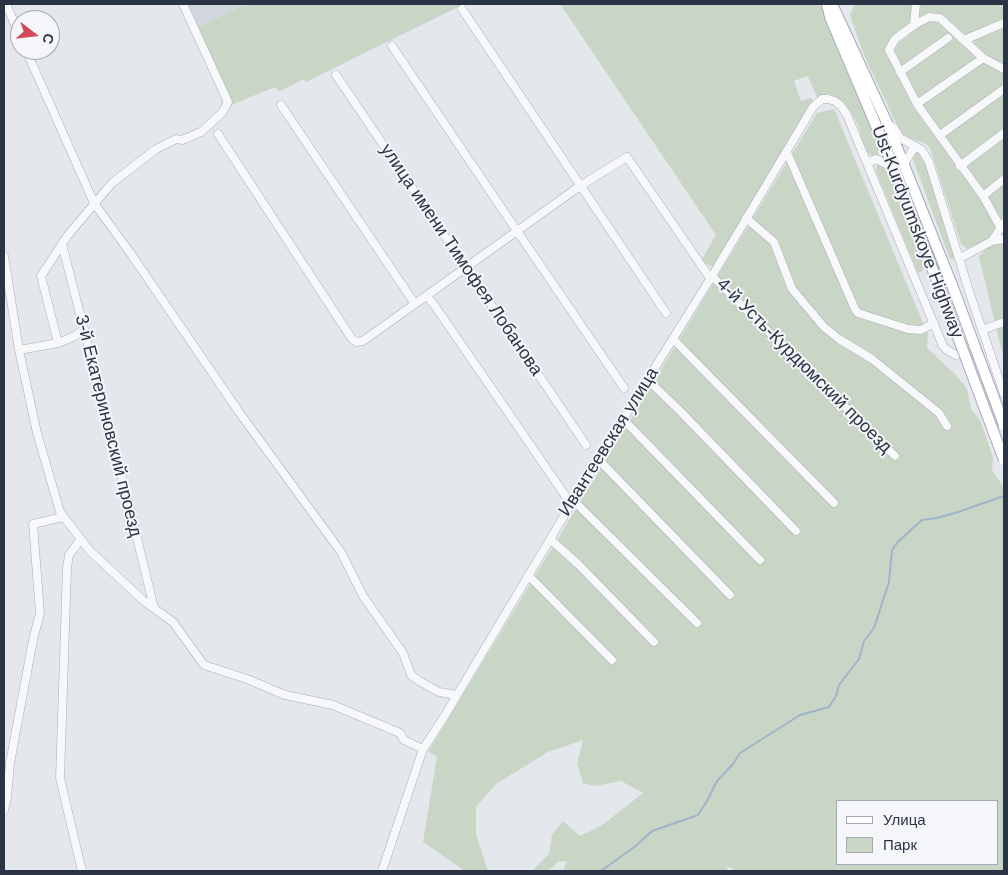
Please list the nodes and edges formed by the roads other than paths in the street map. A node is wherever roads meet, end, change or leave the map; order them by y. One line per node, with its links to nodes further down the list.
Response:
1 (183, 4): 34 (street)
2 (827, 4): 23 (main road, Ust-Kurdyumskoye Highway)
3 (832, 4): 19 (main road, Ust-Kurdyumskoye Highway)
4 (916, 4): 7 (street)
5 (462, 9): 32 (street)
6 (1004, 23): 9 (street)
7 (914, 25): 9 (street); 14 (street)
8 (948, 38): 14 (street)
9 (964, 40): 11 (street)
10 (392, 46): 37 (street)
11 (983, 58): 13 (street); 17 (street)
12 (30, 60): 34 (street)
13 (1004, 69)
14 (900, 72): 17 (street)
15 (336, 75): 43 (street, улица имени Тимофея Лобанова)
16 (1004, 89): 22 (street)
17 (917, 104): 22 (street)
18 (281, 105): 46 (street)
19 (888, 125): 24 (street); 28 (main road, Ust-Kurdyumskoye Highway)
20 (1004, 133): 29 (street)
21 (218, 134): 46 (street)
22 (940, 135): 29 (street)
23 (881, 137): 26 (street); 30 (main road, Ust-Kurdyumskoye Highway)
24 (917, 147): 28 (street); 42 (street)
25 (787, 152): 27 (street, Ивантеевская улица); 35 (street, Ивантеевская улица); 49 (street)
26 (876, 159): 27 (street); 30 (street)
27 (867, 163): 49 (street)
28 (904, 164): 60 (main road, Ust-Kurdyumskoye Highway, bridge)
29 (960, 166): 33 (street)
30 (894, 168): 65 (main road, Ust-Kurdyumskoye Highway, bridge)
31 (1004, 179): 33 (street)
32 (580, 186): 37 (street); 44 (street, 4-й Усть-Курдюмский проезд); 47 (street)
33 (983, 196): 36 (street)
34 (94, 203): 40 (street); 79 (street)
35 (746, 218): 44 (street, Ивантеевская улица); 61 (street)
36 (1002, 225): 39 (street)
37 (517, 231): 43 (street); 57 (street)
38 (1004, 239): 39 (street)
39 (992, 240): 42 (street)
40 (62, 244): 50 (street, 3-й Екатериновский проезд); 53 (street)
41 (4, 256): 54 (street)
42 (960, 258): 51 (street)
43 (466, 266): 45 (street); 62 (street, улица имени Тимофея Лобанова)
44 (711, 277): 52 (street, Ивантеевская улица); 63 (street, 4-й Усть-Курдюмский проезд)
45 (427, 296): 46 (street); 66 (street)
46 (414, 304)
47 (666, 313)
48 (1004, 322): 51 (street)
49 (934, 323): 55 (street)
50 (84, 329): 53 (street); 75 (street, 3-й Екатериновский проезд)
51 (982, 330): 58 (street)
52 (673, 339): 56 (street, Ивантеевская улица); 67 (street)
53 (58, 343): 54 (street)
54 (20, 350): 68 (street)
55 (956, 356)
56 (647, 379): 59 (street, Ивантеевская улица); 69 (street)
57 (624, 388)
58 (1004, 394)
59 (623, 419): 64 (street, Ивантеевская улица); 72 (street)
60 (1004, 425)
61 (947, 426)
62 (586, 445)
63 (895, 456)
64 (598, 459): 66 (street, Ивантеевская улица); 74 (street)
65 (1004, 460)
66 (572, 502): 71 (street, Ивантеевская улица); 76 (street)
67 (834, 503)
68 (64, 517): 70 (street); 81 (street)
69 (796, 531)
70 (81, 539): 75 (street); 82 (street)
71 (550, 539): 73 (street, Ивантеевская улица); 77 (street)
72 (760, 560)
73 (528, 575): 78 (street); 79 (street, Ивантеевская улица)
74 (730, 594)
75 (154, 608): 80 (street)
76 (697, 623)
77 (654, 642)
78 (612, 660)
79 (457, 695): 80 (street, Ивантеевская улица)
80 (423, 749): 83 (street, Ивантеевская улица)
81 (4, 810)
82 (82, 871)
83 (382, 871)

